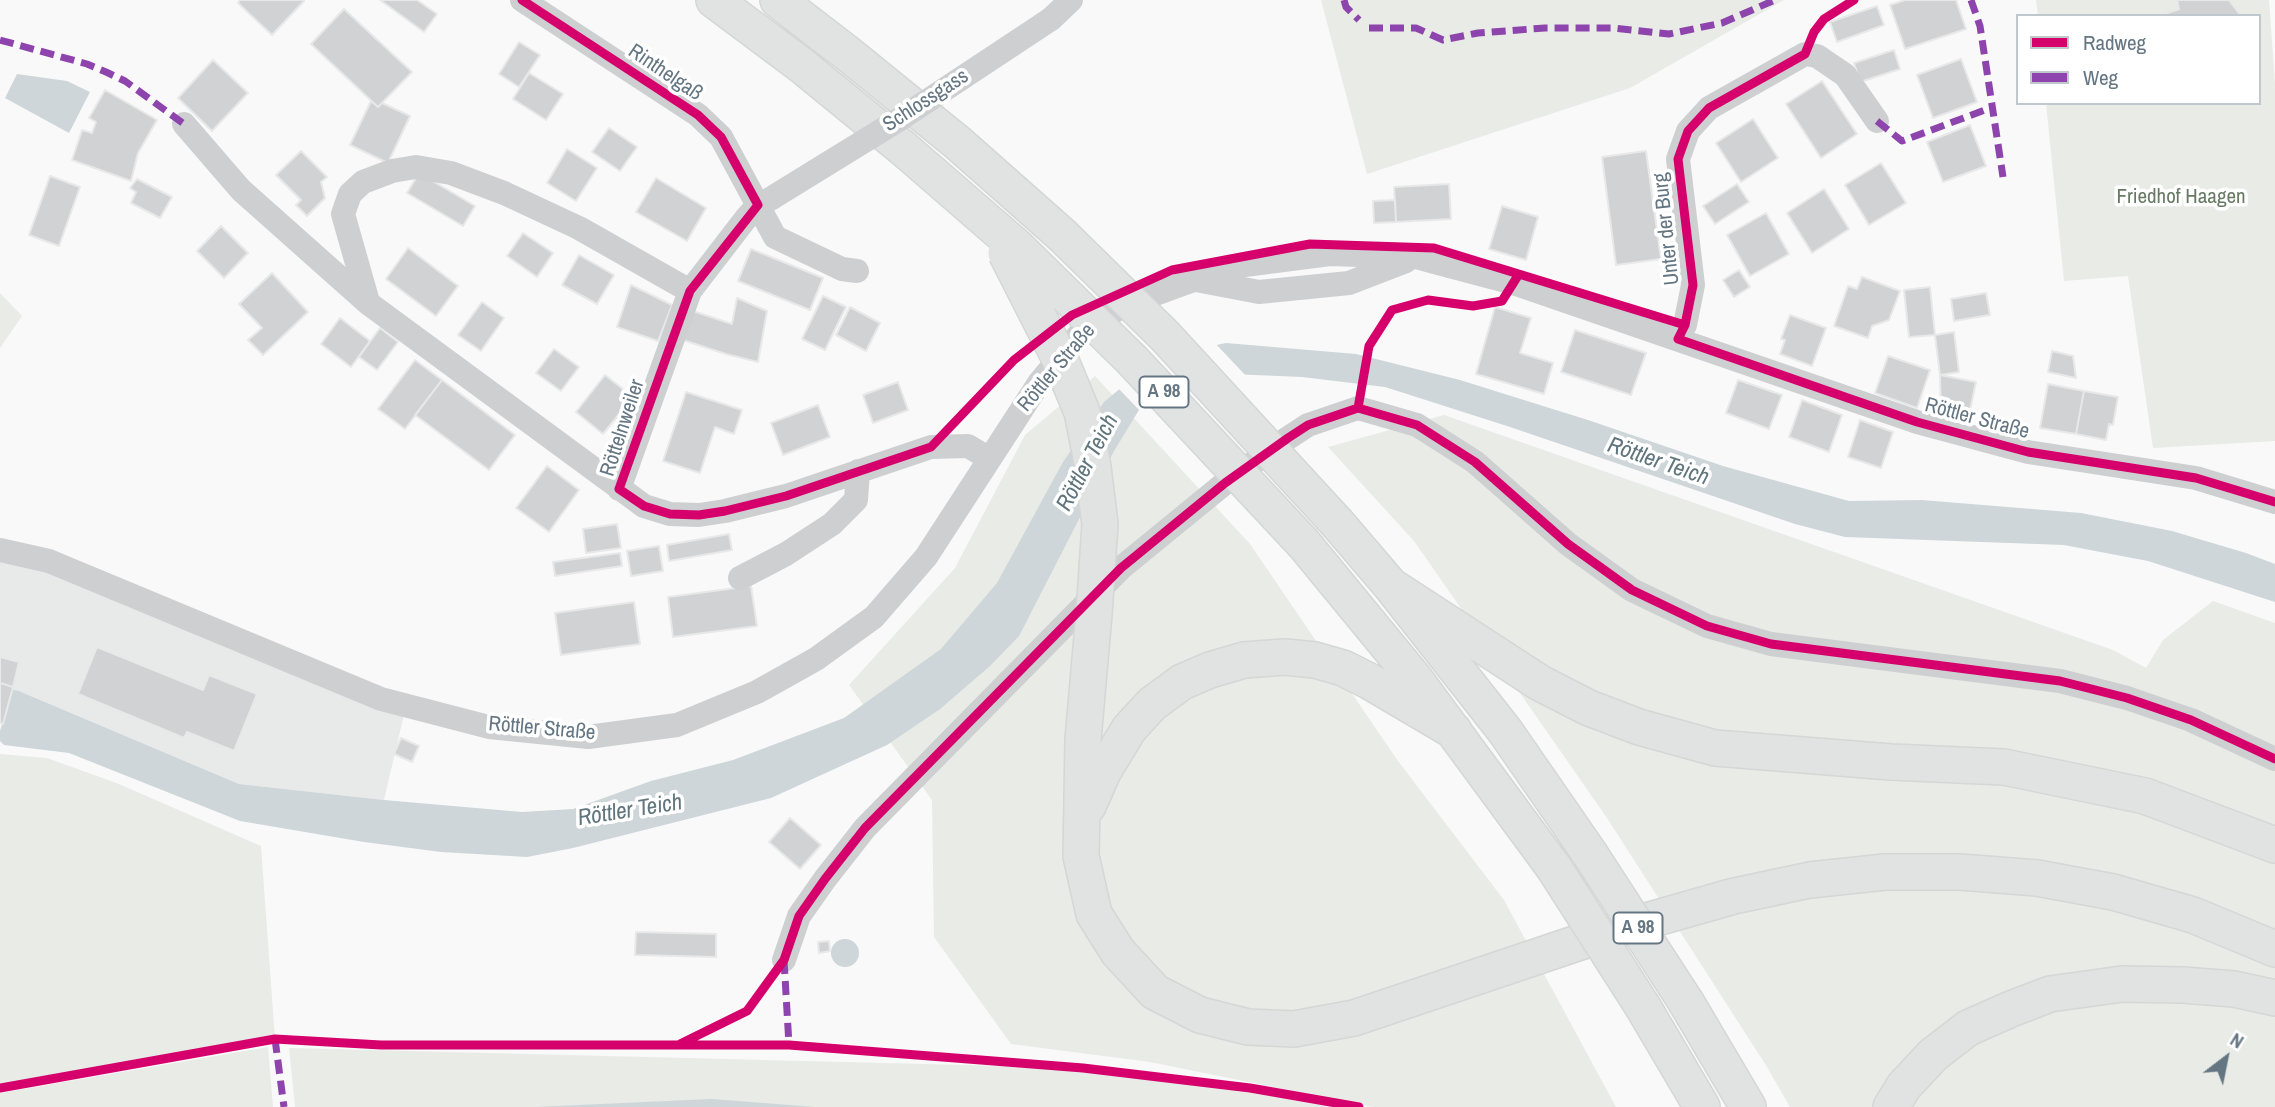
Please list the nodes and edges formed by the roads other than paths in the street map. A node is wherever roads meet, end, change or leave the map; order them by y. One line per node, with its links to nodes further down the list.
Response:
1 (522, 0): 7 (street, Rinthelgaß)
2 (713, 0): 8 (highway, A 98)
3 (778, 0): 19 (highway, A 98, bridge)
4 (1071, 0): 7 (street, Schlossgass, bridge)
5 (1877, 121): 12 (street, Unter der Burg)
6 (184, 124): 11 (street, Röttelnweiler)
7 (766, 201): 9 (street, Rinthelgaß); 10 (street, Röttelnweiler)
8 (1006, 242): 20 (highway, A 98, bridge); 22 (highway, bridge)
9 (857, 271)
10 (690, 291): 11 (street); 15 (street, Röttelnweiler)
11 (368, 303): 15 (street, Röttelnweiler)
12 (1678, 339): 13 (street, Röttler Straße); 16 (street, Röttler Straße)
13 (988, 458): 14 (street, Röttelnweiler); 17 (street, Röttler Straße)
14 (859, 471): 15 (street, Röttelnweiler); 18 (street)
15 (619, 489)
16 (2275, 502)
17 (0, 550)
18 (740, 578)
19 (1391, 586): 23 (highway); 28 (highway, A 98, bridge)
20 (1454, 731): 22 (highway); 27 (highway, A 98, bridge)
21 (2275, 759): 25 (street)
22 (1083, 819): 24 (highway)
23 (2275, 845)
24 (2275, 949)
25 (784, 960)
26 (2275, 998): 29 (highway)
27 (1702, 1107)
28 (1748, 1107)
29 (1891, 1107)

